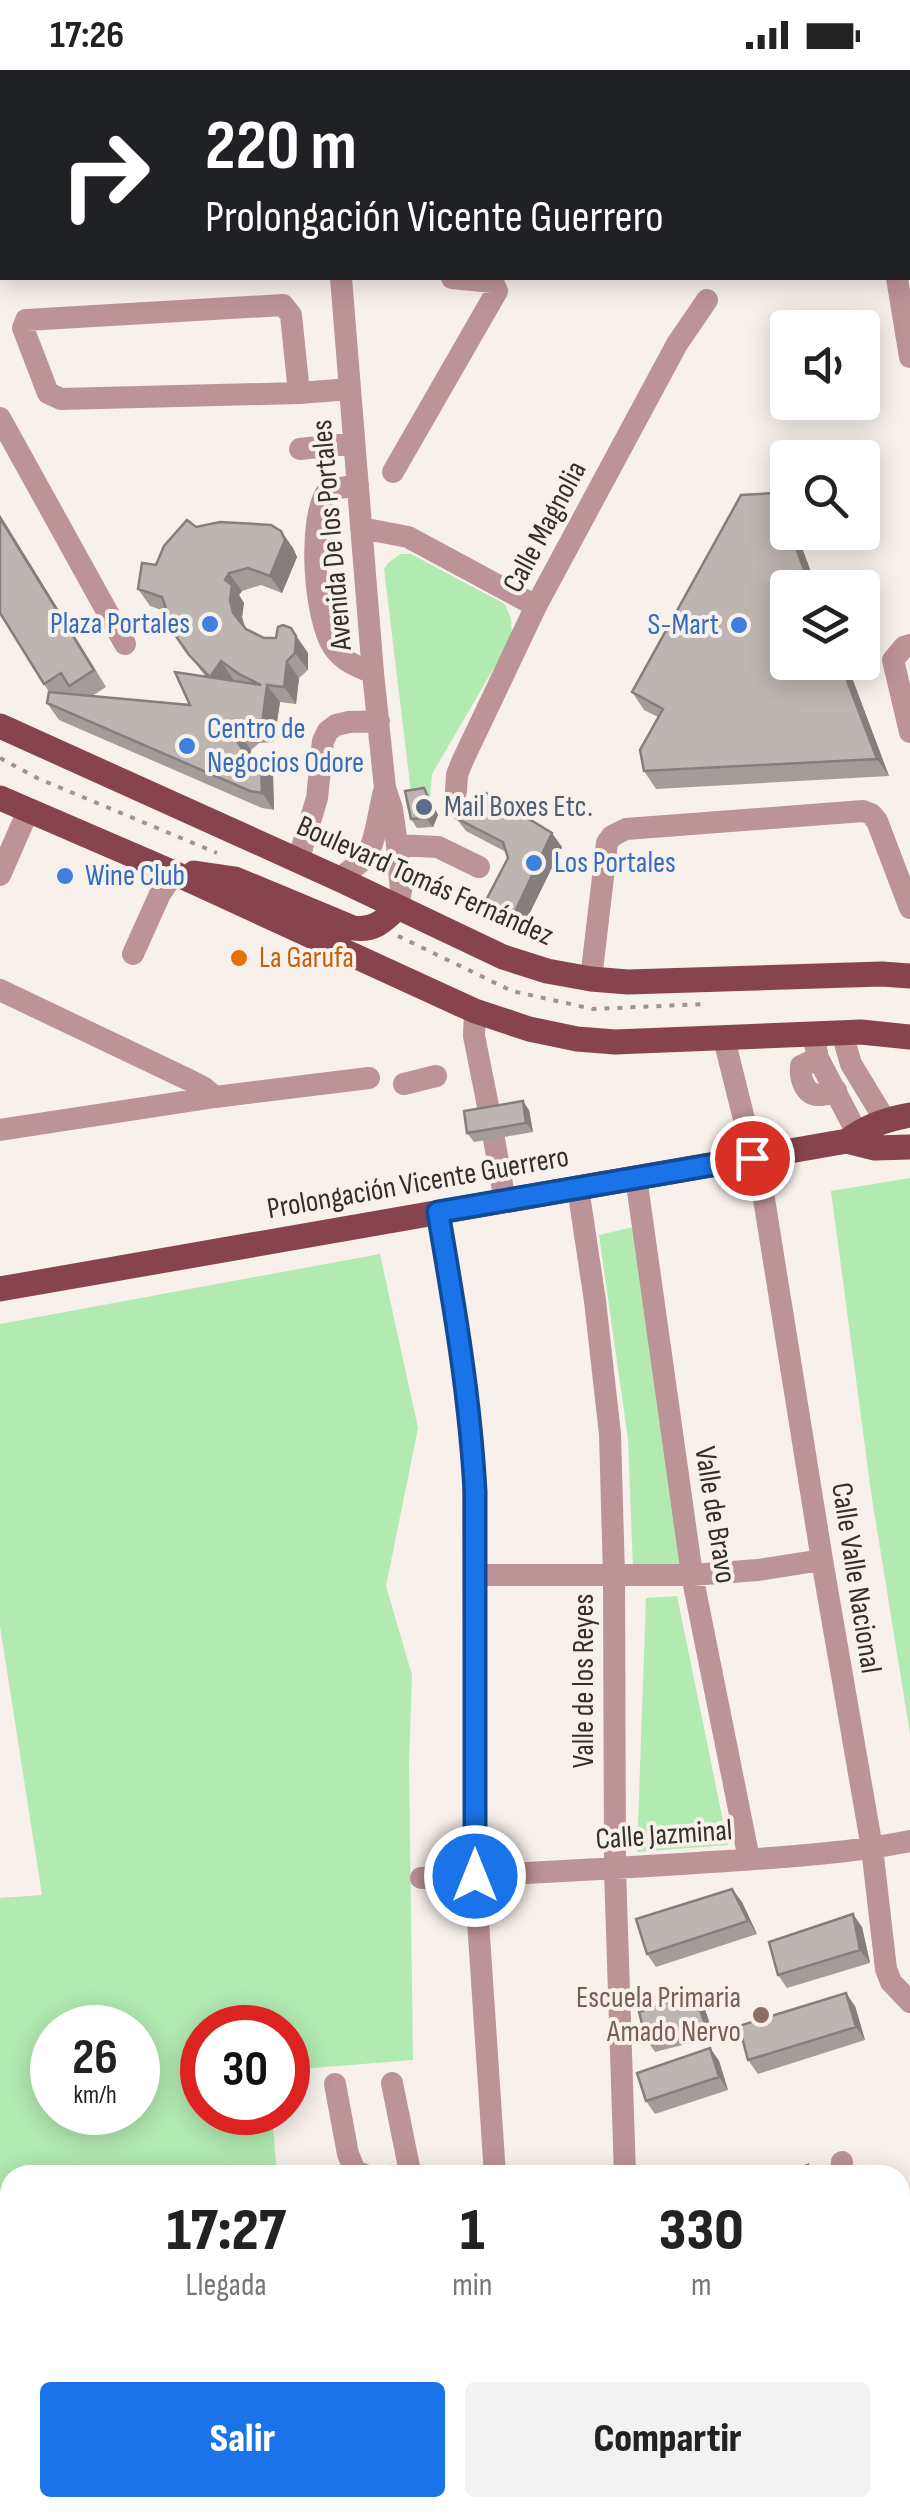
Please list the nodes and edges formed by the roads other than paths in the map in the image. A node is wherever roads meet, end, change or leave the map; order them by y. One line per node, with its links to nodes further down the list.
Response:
1 (342, 280): 6 (street, Avenida De los Portales)
2 (486, 280): 10 (street)
3 (897, 280): 5 (street)
4 (707, 300): 14 (street, Calle Magnolia)
5 (910, 357)
6 (350, 389): 7 (street); 9 (street, Avenida De los Portales)
7 (299, 393): 7 (street)
8 (0, 418): 15 (street)
9 (354, 443): 11 (street, Avenida De los Portales); 12 (street)
10 (393, 472)
11 (358, 485): 12 (street); 13 (street, Avenida De los Portales)
12 (328, 490): 17 (street)
13 (362, 528): 14 (street); 17 (street, Avenida De los Portales)
14 (536, 606): 22 (street, Calle Magnolia)
15 (125, 644)
16 (910, 645): 20 (street)
17 (373, 673): 18 (street, Avenida De los Portales)
18 (379, 721): 21 (street, Avenida De los Portales); 26 (street)
19 (0, 726): 26 (main road, Boulevard Tomás Fernández)
20 (910, 732)
21 (386, 788): 25 (street, Avenida De los Portales); 30 (street, Avenida De los Portales)
22 (456, 791)
23 (0, 798): 24 (main road)
24 (28, 811): 28 (main road); 29 (street)
25 (397, 845): 27 (street); 31 (street, Avenida De los Portales)
26 (298, 860): 30 (main road, Boulevard Tomás Fernández)
27 (480, 867)
28 (174, 873): 31 (main road); 33 (street); 37 (main road)
29 (0, 874)
30 (339, 878): 31 (main road, Boulevard Tomás Fernández)
31 (397, 908): 35 (main road, Boulevard Tomás Fernández)
32 (910, 908): 35 (street)
33 (133, 954)
34 (910, 976): 35 (main road, Boulevard Tomás Fernández)
35 (591, 979)
36 (0, 990): 45 (street)
37 (475, 1011): 39 (main road); 53 (street)
38 (842, 1033): 40 (main road); 41 (main road); 46 (street)
39 (724, 1039): 41 (main road); 50 (street, Calle Valle Nacional)
40 (907, 1039)
41 (815, 1046): 48 (street)
42 (436, 1076): 44 (street)
43 (368, 1078): 45 (street)
44 (404, 1084)
45 (214, 1097): 47 (street)
46 (904, 1116): 48 (main road)
47 (0, 1130)
48 (852, 1137): 49 (main road); 50 (main road, Prolongación Vicente Guerrero)
49 (910, 1146)
50 (752, 1158): 51 (main road, Prolongación Vicente Guerrero); 56 (street, Calle Valle Nacional)
51 (636, 1178): 52 (main road, Prolongación Vicente Guerrero); 57 (street, Valle de Bravo)
52 (578, 1188): 53 (main road, Prolongación Vicente Guerrero); 59 (street, Valle de los Reyes)
53 (504, 1200): 54 (main road, Prolongación Vicente Guerrero)
54 (438, 1212): 55 (main road, Prolongación Vicente Guerrero); 58 (street)
55 (0, 1289)
56 (822, 1560): 57 (street); 61 (street, Calle Valle Nacional)
57 (692, 1574): 59 (street); 62 (street, Valle de Bravo)
58 (475, 1575): 59 (street); 64 (street)
59 (614, 1576): 63 (street, Valle de los Reyes)
60 (910, 1840): 61 (street, Calle Jazminal)
61 (872, 1848): 62 (street, Calle Jazminal); 66 (street, Calle Valle Nacional)
62 (749, 1860): 63 (street, Calle Jazminal)
63 (615, 1870): 64 (street, Calle Jazminal); 72 (street, Valle de los Reyes)
64 (475, 1876): 65 (street, Calle Jazminal); 71 (street)
65 (421, 1878)
66 (910, 2002)
67 (392, 2083): 70 (street)
68 (335, 2084): 69 (street)
69 (353, 2165)
70 (408, 2165)
71 (494, 2165)
72 (625, 2165)

